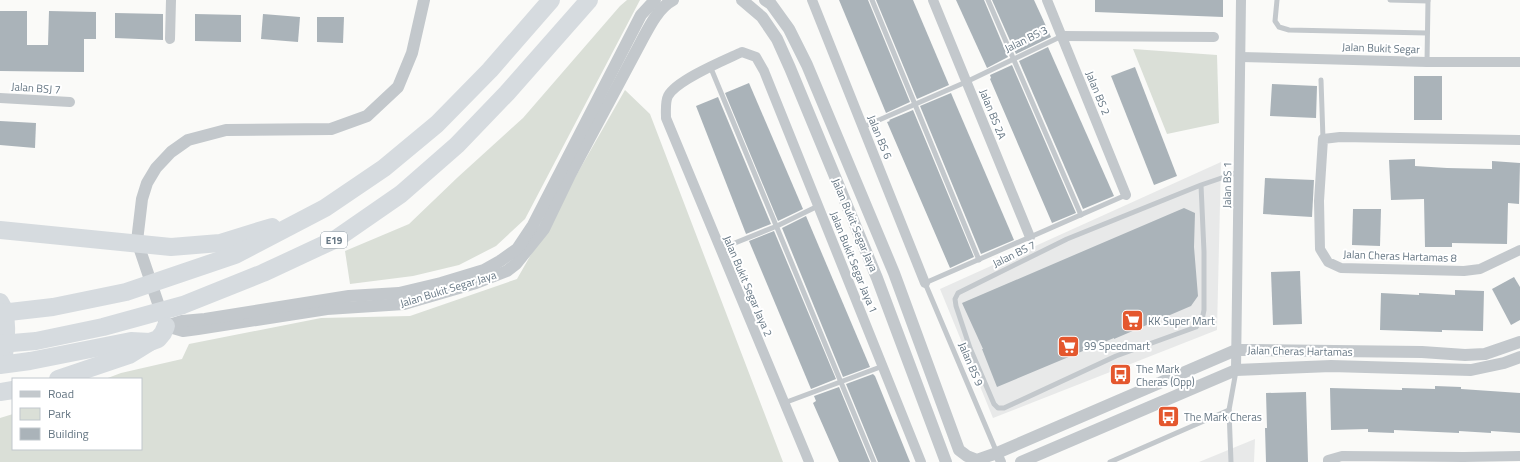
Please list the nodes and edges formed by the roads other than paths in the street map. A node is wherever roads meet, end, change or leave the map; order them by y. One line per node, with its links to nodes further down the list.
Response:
1 (171, 0): 21 (street)
2 (424, 0): 51 (street)
3 (552, 0): 40 (highway)
4 (589, 0): 54 (highway, E19)
5 (655, 0): 51 (street, Jalan Bukit Segar Jaya)
6 (673, 0): 51 (street, Jalan Bukit Segar Jaya)
7 (742, 0): 75 (street, Jalan Bukit Segar Jaya)
8 (765, 0): 67 (street, Jalan Bukit Segar Jaya)
9 (812, 0): 33 (street, Jalan BS 6)
10 (872, 0): 31 (lane)
11 (934, 0): 28 (street, Jalan BS 2A)
12 (988, 0): 23 (lane)
13 (1047, 0): 19 (street, Jalan BS 2)
14 (1241, 0): 22 (street, Jalan BS 1)
15 (1277, 0): 18 (lane)
16 (1390, 0): 17 (lane)
17 (1428, 1): 18 (lane)
18 (1426, 33): 24 (lane)
19 (1062, 36): 20 (street, Jalan BS 3); 23 (lane, Jalan BS 3); 38 (street, Jalan BS 2)
20 (1214, 36)
21 (170, 39)
22 (1240, 57): 24 (street, Jalan Bukit Segar); 36 (street, Jalan BS 1)
23 (1013, 59): 28 (lane, Jalan BS 3); 41 (lane)
24 (1427, 62): 25 (street, Jalan Bukit Segar)
25 (1520, 62)
26 (710, 66): 32 (street, Jalan Bukit Segar Jaya 1); 39 (street, Jalan Bukit Segar Jaya 1); 42 (lane)
27 (1321, 80): 34 (lane, Jalan Cheras Hartamas 8)
28 (966, 82): 31 (lane, Jalan BS 3); 44 (street, Jalan BS 2A)
29 (0, 98): 30 (street, Jalan BSJ 7)
30 (70, 102)
31 (914, 105): 33 (lane, Jalan BS 3); 47 (lane)
32 (666, 118): 45 (street, Jalan Bukit Segar Jaya 2)
33 (863, 127): 48 (street, Jalan BS 6)
34 (1323, 139): 35 (street); 46 (street, Jalan Cheras Hartamas 8)
35 (1520, 140)
36 (1239, 172): 37 (lane); 55 (street, Jalan BS 1)
37 (1201, 185): 37 (lane, Jalan BS 7)
38 (1126, 195): 41 (lane)
39 (818, 206): 42 (lane); 58 (street, Jalan Bukit Segar Jaya 1)
40 (325, 208): 43 (highway); 50 (highway)
41 (1081, 215): 44 (lane)
42 (777, 226): 45 (lane); 62 (lane)
43 (0, 230)
44 (1030, 238): 47 (lane)
45 (720, 249): 65 (street, Jalan Bukit Segar Jaya 2)
46 (1520, 250)
47 (979, 260): 48 (lane)
48 (926, 283): 69 (lane, Jalan BS 9)
49 (0, 301): 60 (highway)
50 (0, 313)
51 (166, 326): 52 (highway)
52 (150, 342): 57 (highway); 61 (highway)
53 (1520, 342): 55 (street, Jalan Cheras Hartamas)
54 (0, 344)
55 (1236, 350): 59 (street, Jalan BS 1); 69 (street, Jalan Cheras Hartamas)
56 (1520, 357): 59 (street, Jalan Cheras Hartamas)
57 (0, 365)
58 (883, 366): 62 (lane); 74 (street, Jalan Bukit Segar Jaya 1)
59 (1236, 370): 66 (lane); 76 (street, Jalan Cheras Hartamas)
60 (0, 373)
61 (61, 378)
62 (842, 382): 65 (lane); 73 (lane)
63 (12, 390): 64 (highway)
64 (0, 392)
65 (784, 403): 72 (street, Jalan Bukit Segar Jaya 2)
66 (1229, 410): 71 (lane); 77 (lane)
67 (959, 450): 69 (street, Jalan Cheras Hartamas)
68 (1520, 456): 70 (street)
69 (999, 457)
70 (1464, 459): 78 (street)
71 (1229, 461)
72 (809, 462)
73 (874, 462)
74 (922, 462)
75 (946, 462)
76 (1021, 462)
77 (1110, 462)
78 (1328, 462)

